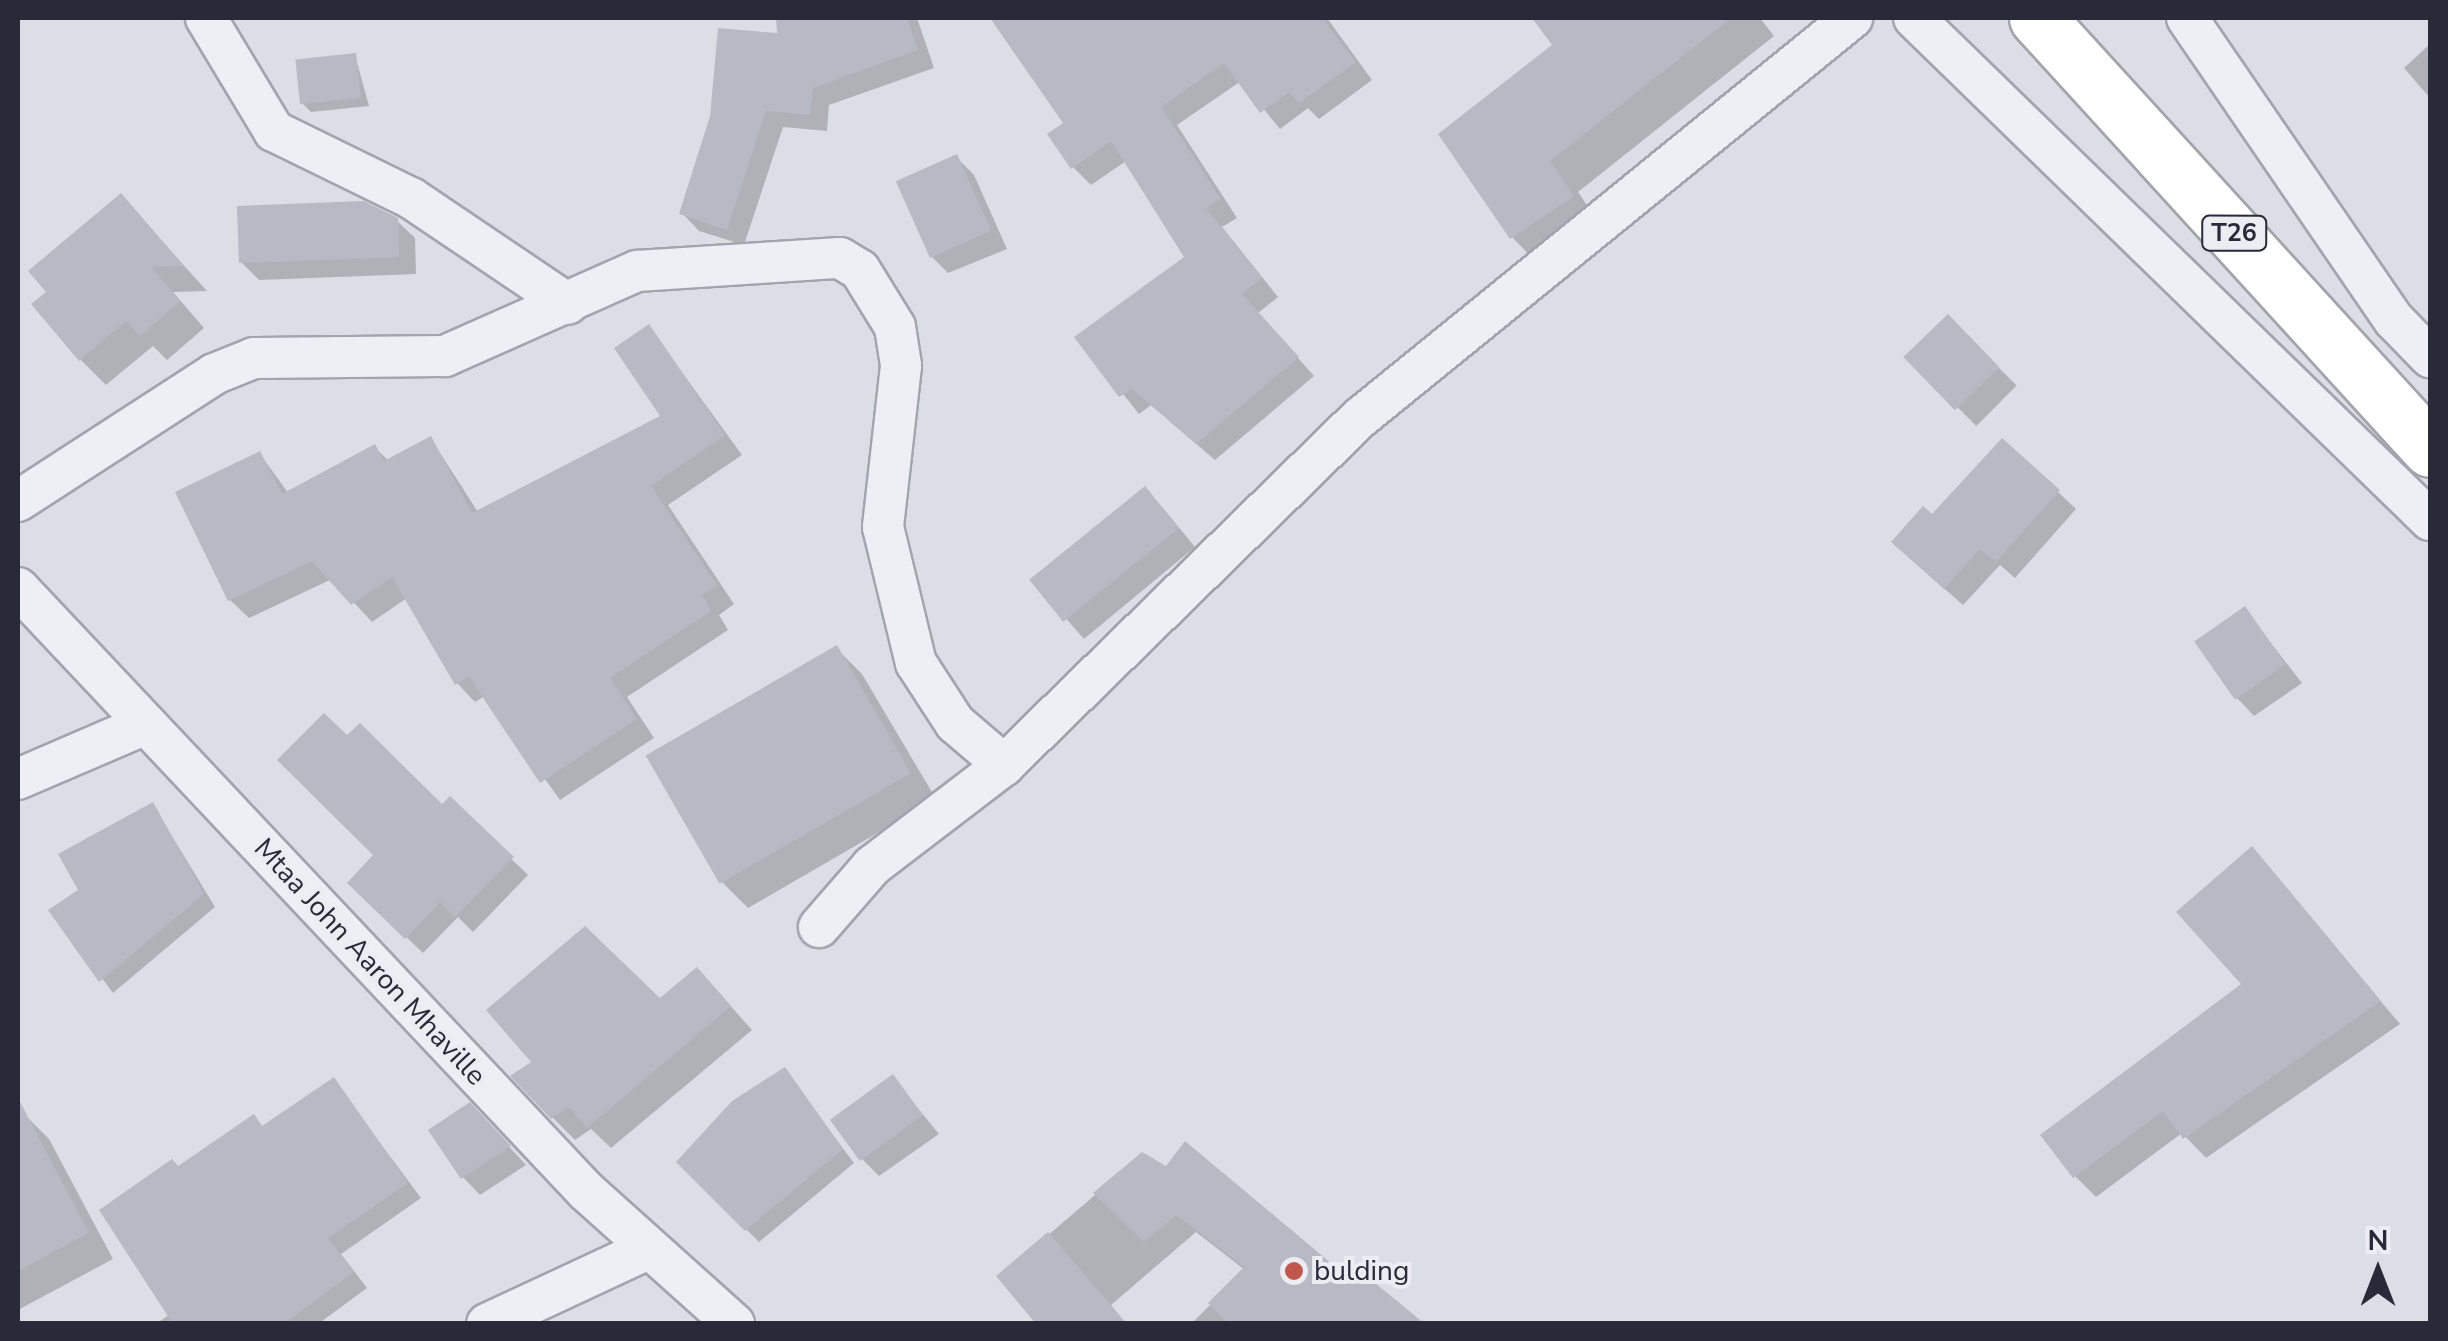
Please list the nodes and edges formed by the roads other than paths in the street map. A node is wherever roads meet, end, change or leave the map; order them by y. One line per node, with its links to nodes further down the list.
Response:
1 (206, 18): 6 (street)
2 (1852, 18): 13 (street)
3 (1914, 18): 10 (street)
4 (2037, 18): 8 (highway, T26)
5 (2187, 18): 7 (street)
6 (568, 304): 9 (street); 13 (street)
7 (2430, 357)
8 (2430, 449)
9 (18, 501)
10 (2430, 520)
11 (18, 588): 12 (street, Mtaa John Aaron Mhaville)
12 (146, 724): 14 (street); 16 (street, Mtaa John Aaron Mhaville)
13 (1004, 765): 15 (street)
14 (18, 779)
15 (819, 926)
16 (648, 1250): 17 (street); 18 (street, Mtaa John Aaron Mhaville)
17 (486, 1324)
18 (734, 1324)

